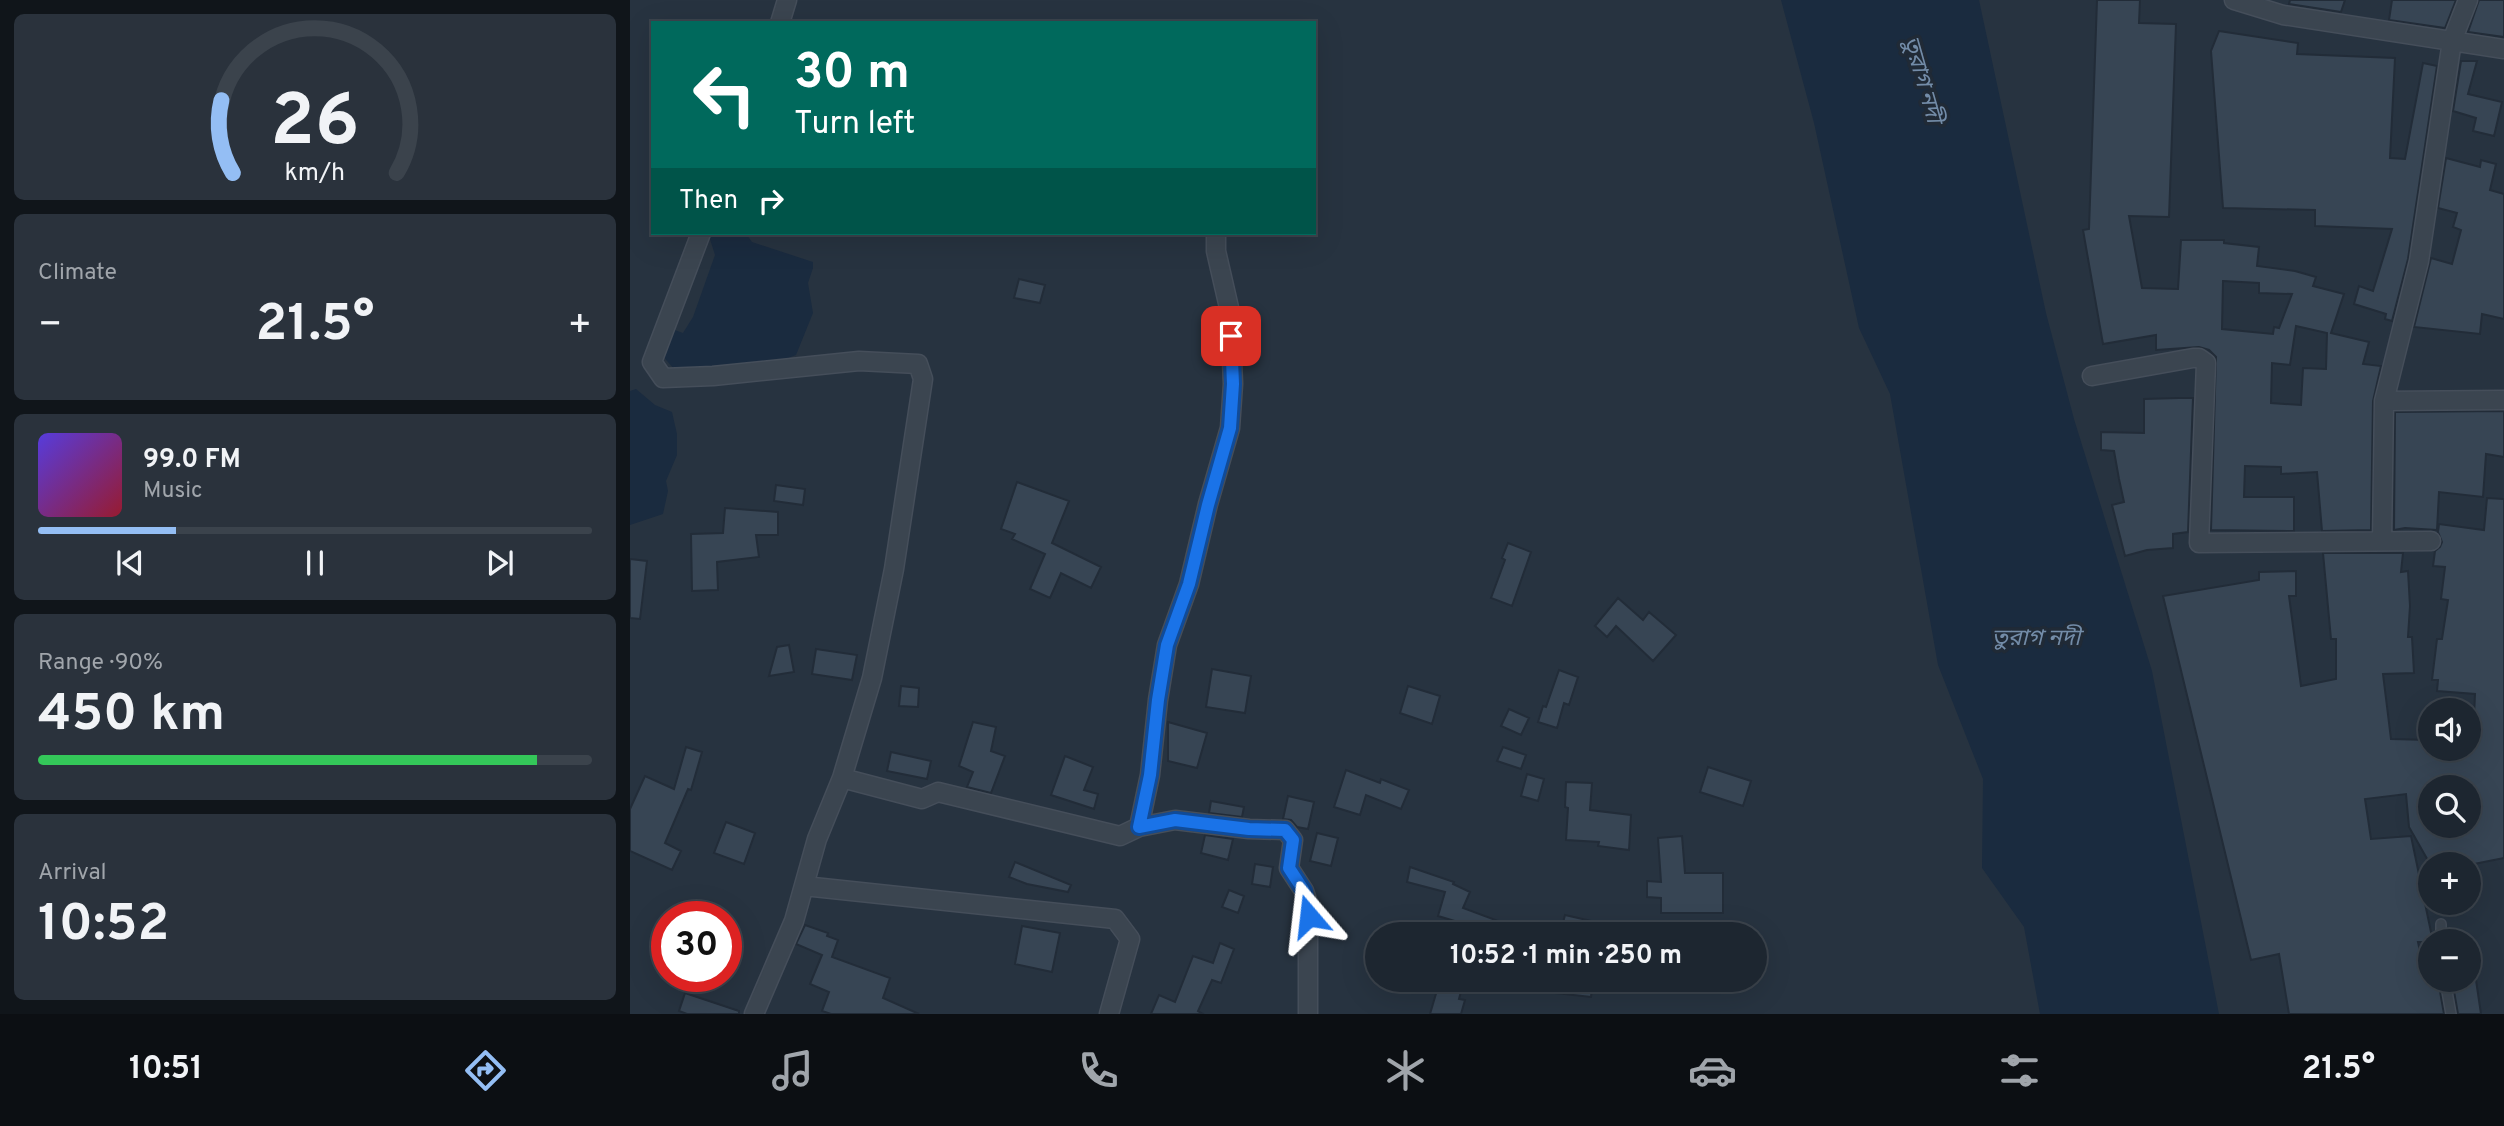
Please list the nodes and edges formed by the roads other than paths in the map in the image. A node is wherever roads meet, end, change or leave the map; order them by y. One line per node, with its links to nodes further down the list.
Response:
1 (787, 0): 5 (street)
2 (2234, 0): 4 (street)
3 (2468, 0): 6 (street)
4 (2256, 2): 6 (street)
5 (781, 21)
6 (2452, 41): 7 (street); 12 (street)
7 (2504, 49)
8 (700, 235): 15 (street)
9 (1216, 235): 16 (street)
10 (2092, 376): 13 (street)
11 (2504, 400): 12 (street)
12 (2384, 401): 13 (street)
13 (2382, 541): 14 (street)
14 (2431, 541)
15 (842, 778): 16 (street); 17 (street)
16 (1139, 827): 23 (street)
17 (804, 887): 21 (street); 22 (street)
18 (2441, 924): 19 (lane)
19 (2441, 929)
20 (2447, 992): 24 (lane)
21 (754, 1014)
22 (1108, 1014)
23 (1308, 1014)
24 (2451, 1014)

